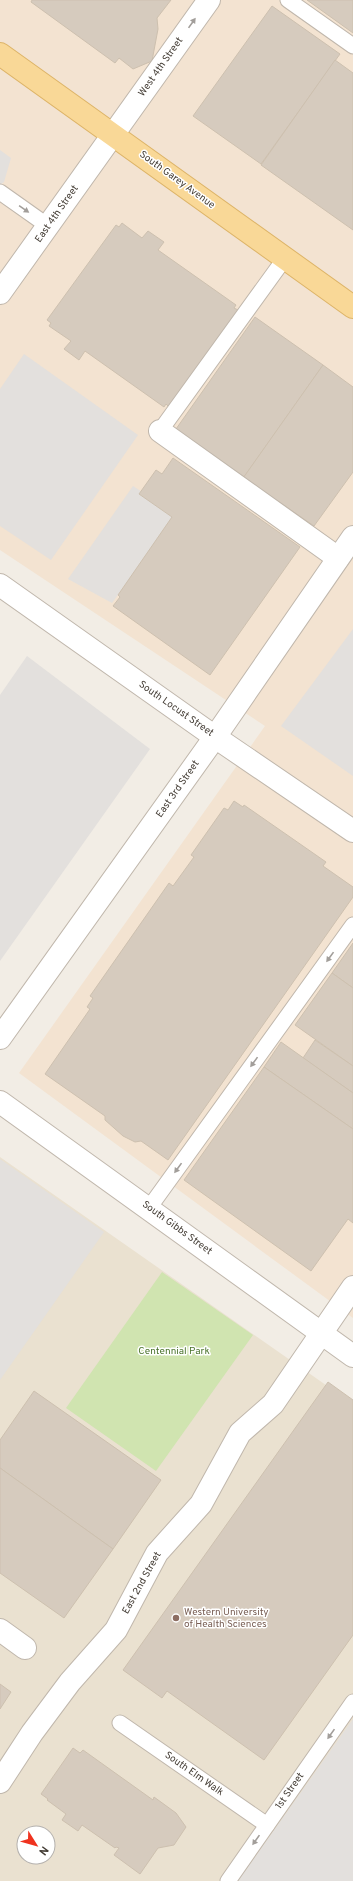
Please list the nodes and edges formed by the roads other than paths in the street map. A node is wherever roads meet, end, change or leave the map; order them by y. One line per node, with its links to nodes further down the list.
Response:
1 (209, 0): 5 (street, West 4th Street, one-way to 1)
2 (288, 0): 3 (lane)
3 (353, 46)
4 (0, 54): 5 (main road, South Garey Avenue)
5 (113, 134): 7 (street, East 4th Street); 8 (main road, South Garey Avenue)
6 (0, 192): 7 (lane, one-way to 7)
7 (48, 226): 9 (street, East 4th Street)
8 (285, 258): 10 (main road, South Garey Avenue); 11 (lane)
9 (0, 293)
10 (353, 307)
11 (160, 431): 13 (street)
12 (353, 537): 13 (street, East 3rd Street)
13 (338, 558): 15 (street, East 3rd Street)
14 (0, 585): 15 (street, South Locust Street)
15 (215, 737): 16 (street, South Locust Street); 18 (street, East 3rd Street)
16 (353, 831)
17 (353, 925): 20 (lane, one-way to 20)
18 (0, 1038)
19 (0, 1102): 20 (street, South Gibbs Street)
20 (149, 1208): 22 (street, South Gibbs Street)
21 (353, 1287): 22 (street, East 2nd Street)
22 (321, 1332): 23 (street, South Gibbs Street); 28 (street, East 2nd Street)
23 (353, 1356)
24 (0, 1630): 25 (street)
25 (25, 1648)
26 (353, 1702): 29 (lane, 1st Street, one-way to 29)
27 (120, 1723): 29 (lane, South Elm Walk)
28 (0, 1782)
29 (267, 1825): 30 (lane, 1st Street, one-way to 30)
30 (228, 1881)

